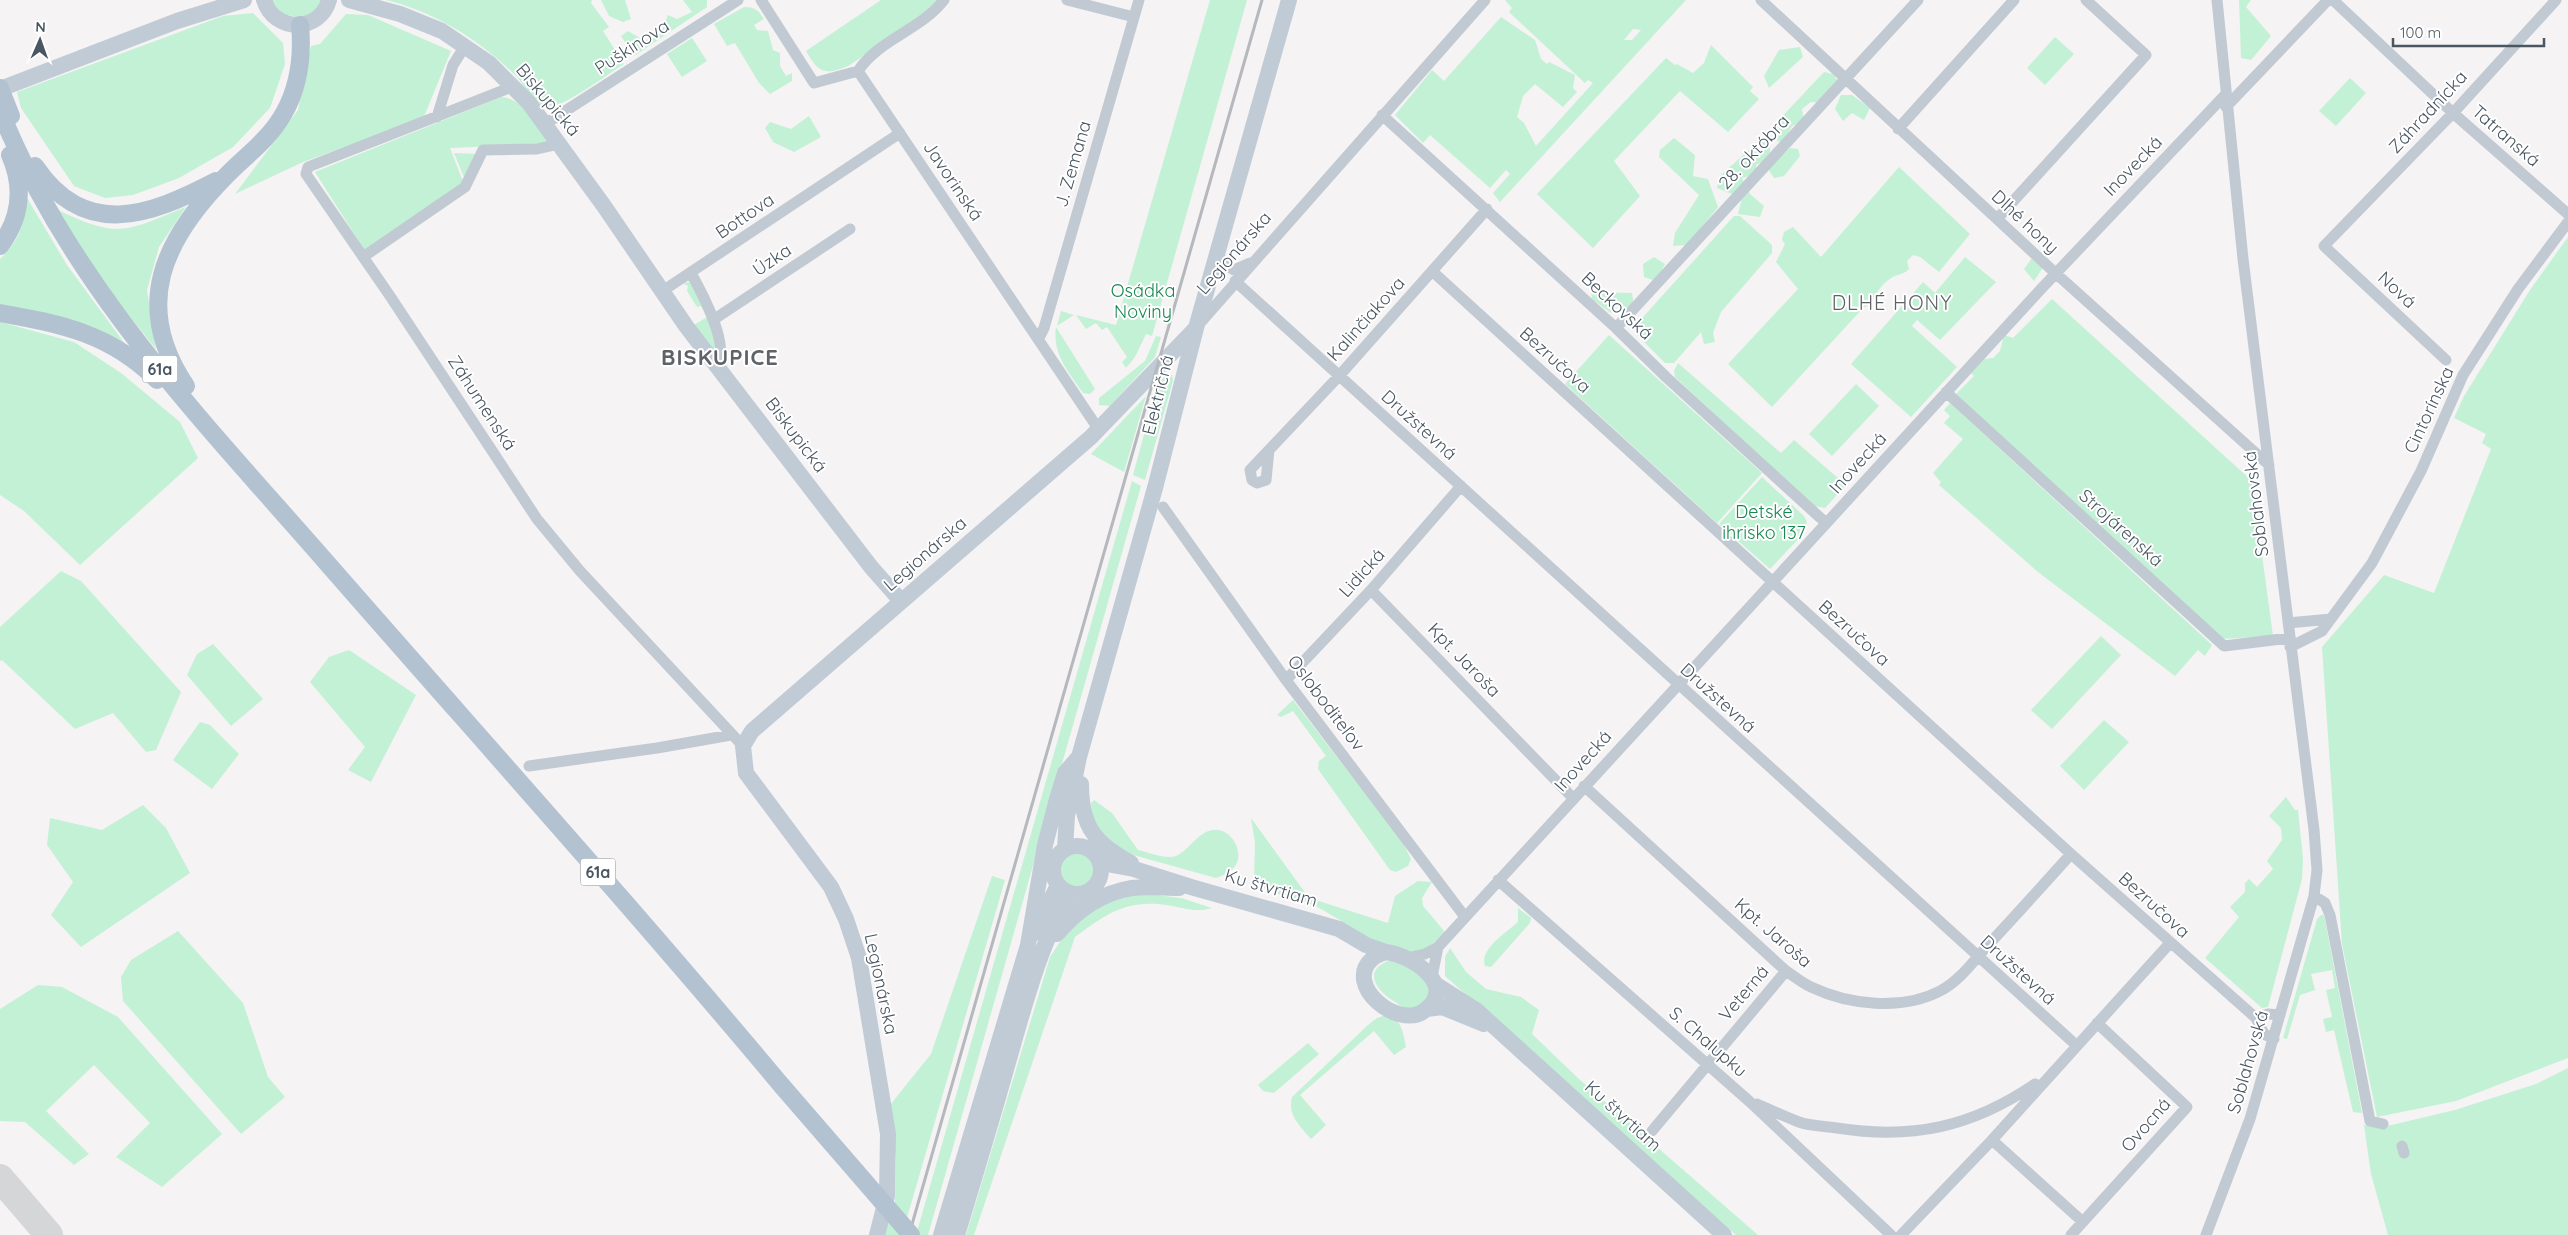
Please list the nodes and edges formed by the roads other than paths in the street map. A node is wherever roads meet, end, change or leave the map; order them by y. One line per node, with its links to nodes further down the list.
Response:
1 (244, 0): 27 (street)
2 (264, 0): 22 (street)
3 (329, 0): 22 (street)
4 (349, 0): 23 (street, Biskupická)
5 (738, 0): 20 (street, Puškinova)
6 (762, 0): 24 (street)
7 (944, 0): 24 (street)
8 (1067, 0): 21 (street)
9 (1139, 0): 21 (street, J. Zemana)
10 (1288, 0): 46 (street, Električná)
11 (1485, 0): 31 (street, Legionárska)
12 (1762, 0): 25 (street, Dlhé hony)
13 (1918, 0): 25 (street, 28. októbra)
14 (2014, 0): 35 (street)
15 (2086, 0): 41 (street)
16 (2216, 0): 28 (street, Soblahovská)
17 (2328, 0): 29 (street)
18 (2334, 0): 30 (street, Tatranská)
19 (2556, 0): 30 (street, Záhradnícka)
20 (725, 3): 34 (street, Puškinova)
21 (1134, 17): 58 (street, J. Zemana)
22 (300, 25): 38 (main road, 61a)
23 (465, 46): 26 (street, Biskupická); 32 (street)
24 (858, 71): 36 (street, Javorinská)
25 (1845, 80): 35 (street, Dlhé hony); 57 (street, 28. októbra)
26 (514, 86): 32 (street, Záhumenská); 34 (street, Biskupická)
27 (0, 89): 33 (main road, 61a, bridge)
28 (2225, 95): 29 (street, Soblahovská); 51 (street, Inovecká)
29 (2226, 107): 67 (street, Soblahovská)
30 (2453, 113): 40 (street, Tatranská); 45 (street, Záhradnícka)
31 (1382, 115): 39 (street, Beckovská); 48 (street, Legionárska)
32 (437, 117): 47 (street, Záhumenská)
33 (4, 119): 38 (main road, 61a); 44 (main road, 61a); 71 (main road, 61a)
34 (545, 124): 37 (street, Biskupická)
35 (1898, 129): 41 (street, Dlhé hony)
36 (900, 133): 50 (street, Bottova); 58 (street, Javorinská)
37 (559, 144): 47 (street); 53 (street, Biskupická)
38 (225, 176): 71 (main road, 61a)
39 (1487, 209): 49 (street, Kalinčiakova); 57 (street, Beckovská)
40 (2568, 214)
41 (1997, 219): 51 (street, Dlhé hony)
42 (2568, 222): 75 (street, Cintorínska)
43 (850, 230): 55 (street, Úzka)
44 (0, 246)
45 (2324, 246): 59 (street, Nová)
46 (1218, 254): 48 (street); 56 (street, Električná)
47 (362, 257): 80 (street, Záhumenská)
48 (1254, 261): 52 (street, Legionárska)
49 (1432, 271): 61 (street, Kalinčiakova); 72 (street, Bezručova)
50 (691, 273): 53 (street); 55 (street)
51 (2055, 273): 64 (street, Inovecká); 67 (street, Dlhé hony)
52 (1235, 282): 56 (street, Legionárska); 61 (street, Družstevná)
53 (661, 292): 60 (street, Biskupická)
54 (0, 313): 81 (main road, 61a)
55 (714, 320): 60 (street)
56 (1196, 328): 62 (street, Legionárska); 63 (street, Električná)
57 (1616, 328): 70 (street, Beckovská)
58 (1039, 338): 65 (street, Javorinská)
59 (2446, 360)
60 (718, 365): 74 (street, Biskupická)
61 (1338, 376): 66 (street, Kalinčiakova); 68 (street, Družstevná)
62 (1149, 378): 63 (street); 65 (street, Legionárska)
63 (1179, 391): 83 (street, Električná)
64 (1946, 392): 70 (street, Inovecká); 77 (street, Strojárenská)
65 (1099, 430): 74 (street, Legionárska)
66 (1270, 450)
67 (2269, 465): 76 (street, Soblahovská)
68 (1461, 486): 73 (street, Lidická); 79 (street, Družstevná)
69 (1163, 507): 78 (street, Osloboditeľov)
70 (1826, 524): 72 (street, Inovecká)
71 (314, 548): 81 (main road, 61a)
72 (1771, 582): 79 (street, Inovecká); 90 (street, Bezručova)
73 (1371, 590): 78 (street, Lidická); 86 (street, Kpt. Jaroša)
74 (901, 601): 82 (street, Legionárska)
75 (2331, 618): 76 (street); 77 (street, Cintorínska)
76 (2288, 623): 77 (street, Soblahovská)
77 (2290, 642): 98 (street, Soblahovská)
78 (1286, 680): 99 (street, Osloboditeľov)
79 (1678, 684): 85 (street, Inovecká); 106 (street, Družstevná)
80 (731, 735): 82 (street, Záhumenská); 84 (street)
81 (482, 740): 126 (main road, 61a, bridge)
82 (743, 746): 125 (street, Legionárska)
83 (1079, 757): 87 (street, Električná); 92 (street); 102 (street)
84 (529, 766)
85 (1584, 786): 86 (street, Inovecká); 109 (street, Kpt. Jaroša)
86 (1573, 798): 93 (street, Inovecká)
87 (1072, 801): 88 (street, Električná); 89 (street, Električná)
88 (1084, 846): 89 (street); 91 (street)
89 (1065, 848): 95 (street)
90 (2071, 854): 101 (street, Bezručova); 106 (street, Kpt. Jaroša)
91 (1099, 859): 92 (street, Ku štvrtiam); 94 (street)
92 (1152, 875): 94 (street, Ku štvrtiam); 96 (street, Ku štvrtiam)
93 (1498, 880): 99 (street, Inovecká); 118 (street, S. Chalupku)
94 (1099, 881): 97 (street)
95 (1058, 885): 97 (street); 102 (street)
96 (1192, 888): 100 (street, Ku štvrtiam); 104 (street, Ku štvrtiam)
97 (1075, 894): 104 (street)
98 (2314, 896): 112 (street, Soblahovská); 121 (street)
99 (1465, 917): 103 (street, Inovecká)
100 (1339, 929): 105 (street, Ku štvrtiam); 108 (street, Ku štvrtiam)
101 (2170, 943): 113 (street, Bezručova); 114 (street)
102 (1028, 945): 127 (street)
103 (1438, 947): 107 (street, Inovecká); 110 (street)
104 (1046, 948): 128 (street)
105 (1386, 952): 107 (street, Ku štvrtiam); 108 (street)
106 (1978, 957): 109 (street, Kpt. Jaroša); 117 (street, Družstevná)
107 (1407, 958): 110 (street, Ku štvrtiam)
108 (1365, 969): 111 (street, Ku štvrtiam)
109 (1786, 971): 118 (street, Veterná)
110 (1433, 980): 111 (street); 115 (street, Ku štvrtiam)
111 (1427, 1009): 115 (street, Ku štvrtiam)
112 (2280, 1015): 113 (street); 116 (street, Soblahovská)
113 (2256, 1018): 116 (street, Bezručova)
114 (2097, 1023): 117 (street); 124 (street, Ovocná)
115 (1494, 1028): 129 (street, Ku štvrtiam)
116 (2274, 1038): 133 (street, Soblahovská)
117 (2076, 1045): 119 (street)
118 (1706, 1065): 120 (street, S. Chalupku); 122 (street, Veterná)
119 (2051, 1073): 120 (street); 123 (street)
120 (1749, 1101): 130 (street, S. Chalupku)
121 (2383, 1124)
122 (1652, 1130)
123 (1992, 1140): 124 (street); 131 (street)
124 (2083, 1222): 132 (street, Ovocná)
125 (877, 1235)
126 (911, 1235)
127 (941, 1235)
128 (957, 1235)
129 (1724, 1235)
130 (1891, 1235)
131 (1900, 1235)
132 (2071, 1235)
133 (2206, 1235)

